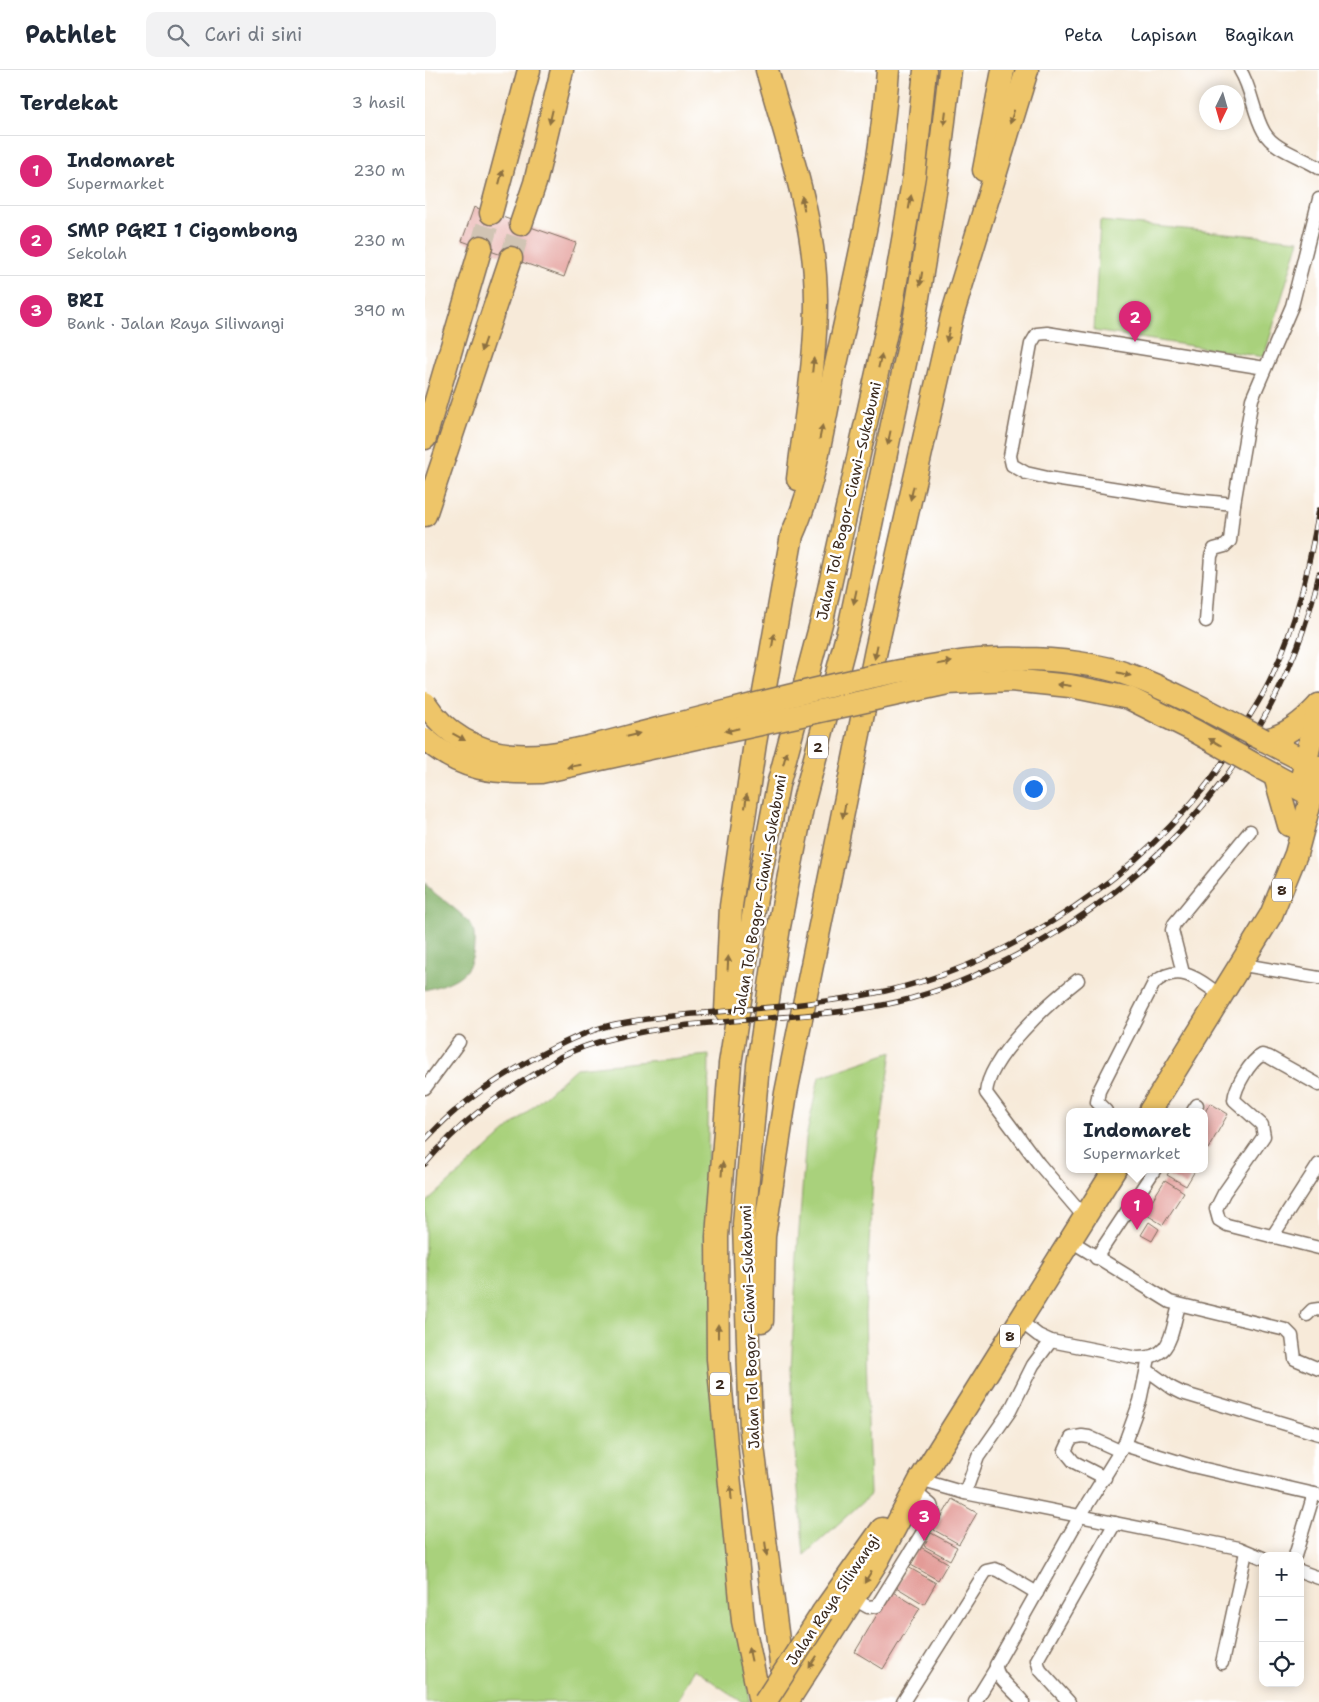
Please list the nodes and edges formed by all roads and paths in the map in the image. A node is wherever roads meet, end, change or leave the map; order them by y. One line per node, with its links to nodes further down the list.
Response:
1 (529, 70): 12 (highway, one-way to 1)
2 (561, 70): 14 (highway, one-way to 14)
3 (767, 70): 21 (highway, one-way to 3)
4 (888, 70): 21 (highway, one-way to 4)
5 (925, 70): 38 (highway, Jalan Tol Bogor–Ciawi–Sukabumi / 2, one-way to 5)
6 (950, 70): 58 (highway, Jalan Tol Bogor–Ciawi–Sukabumi / 2, one-way to 58)
7 (1003, 70): 13 (highway)
8 (1027, 70): 13 (highway, one-way to 13)
9 (1240, 70): 10 (street)
10 (1319, 168)
11 (1319, 199): 17 (street)
12 (491, 213)
13 (980, 221): 58 (highway, one-way to 58)
14 (521, 224)
15 (481, 248): 18 (highway)
16 (511, 258): 20 (highway, one-way to 20)
17 (1265, 368): 19 (street); 19 (street)
18 (425, 438)
19 (1234, 504): 22 (street)
20 (425, 515)
21 (793, 535): 38 (highway, one-way to 21)
22 (1206, 621)
23 (425, 703): 26 (highway, one-way to 26, bridge)
24 (1319, 705): 26 (highway); 27 (highway, 8)
25 (425, 739): 28 (highway, one-way to 25, bridge)
26 (1264, 740): 27 (highway)
27 (1314, 766): 29 (highway, 8)
28 (1266, 771): 29 (highway); 30 (highway)
29 (1306, 792): 30 (highway, 8); 32 (highway, 8)
30 (1289, 825): 32 (highway, 8)
31 (1250, 832): 33 (street)
32 (1236, 968): 34 (street); 36 (highway, 8)
33 (1183, 973): 36 (street); 41 (street)
34 (1319, 978)
35 (1078, 980): 46 (street)
36 (1220, 995): 42 (highway, 8)
37 (459, 1042): 40 (street)
38 (730, 1064): 77 (highway, Jalan Tol Bogor–Ciawi–Sukabumi / 2, one-way to 38)
39 (1319, 1085): 47 (street)
40 (425, 1088)
41 (1103, 1108)
42 (1152, 1108)
43 (1319, 1164): 47 (street)
44 (1113, 1173): 46 (highway, Jalan Raya Siliwangi / 8)
45 (1152, 1173): 50 (street)
46 (1085, 1218): 48 (highway, Jalan Raya Siliwangi / 8)
47 (1272, 1237): 49 (street)
48 (1071, 1241): 50 (street); 54 (highway, Jalan Raya Siliwangi / 8)
49 (1319, 1248)
50 (1097, 1258): 51 (street)
51 (1179, 1306): 56 (street); 57 (street)
52 (1319, 1309): 53 (street)
53 (1307, 1316)
54 (1020, 1320): 55 (street); 62 (highway, Jalan Raya Siliwangi / 8)
55 (1051, 1341): 56 (street); 63 (street)
56 (1148, 1364): 59 (street); 60 (street)
57 (1319, 1369)
58 (751, 1431): 79 (highway, Jalan Tol Bogor–Ciawi–Sukabumi / 2, one-way to 79)
59 (1319, 1434)
60 (1122, 1448): 61 (street); 61 (street); 64 (street)
61 (1105, 1478): 65 (street)
62 (913, 1491): 63 (street); 73 (highway, Jalan Raya Siliwangi / 8, one-way to 73); 73 (street); 74 (highway, Jalan Raya Siliwangi / 8)
63 (965, 1493): 65 (street)
64 (1317, 1494): 68 (street)
65 (1080, 1516): 66 (street); 72 (street)
66 (1115, 1523): 67 (street); 83 (street)
67 (1246, 1552): 69 (street); 75 (street)
68 (1296, 1552)
69 (1259, 1557)
70 (1304, 1572): 71 (street)
71 (1319, 1578)
72 (1037, 1593): 76 (street); 80 (street)
73 (854, 1599): 74 (highway, Jalan Raya Siliwangi / 8)
74 (831, 1617): 78 (highway, Jalan Raya Siliwangi / 8, bridge); 79 (highway, Jalan Raya Siliwangi / 8, one-way to 79)
75 (1222, 1663)
76 (996, 1668): 81 (street); 82 (street)
77 (760, 1702)
78 (765, 1702)
79 (787, 1702)
80 (903, 1702)
81 (975, 1702)
82 (1023, 1702)
83 (1069, 1702)

